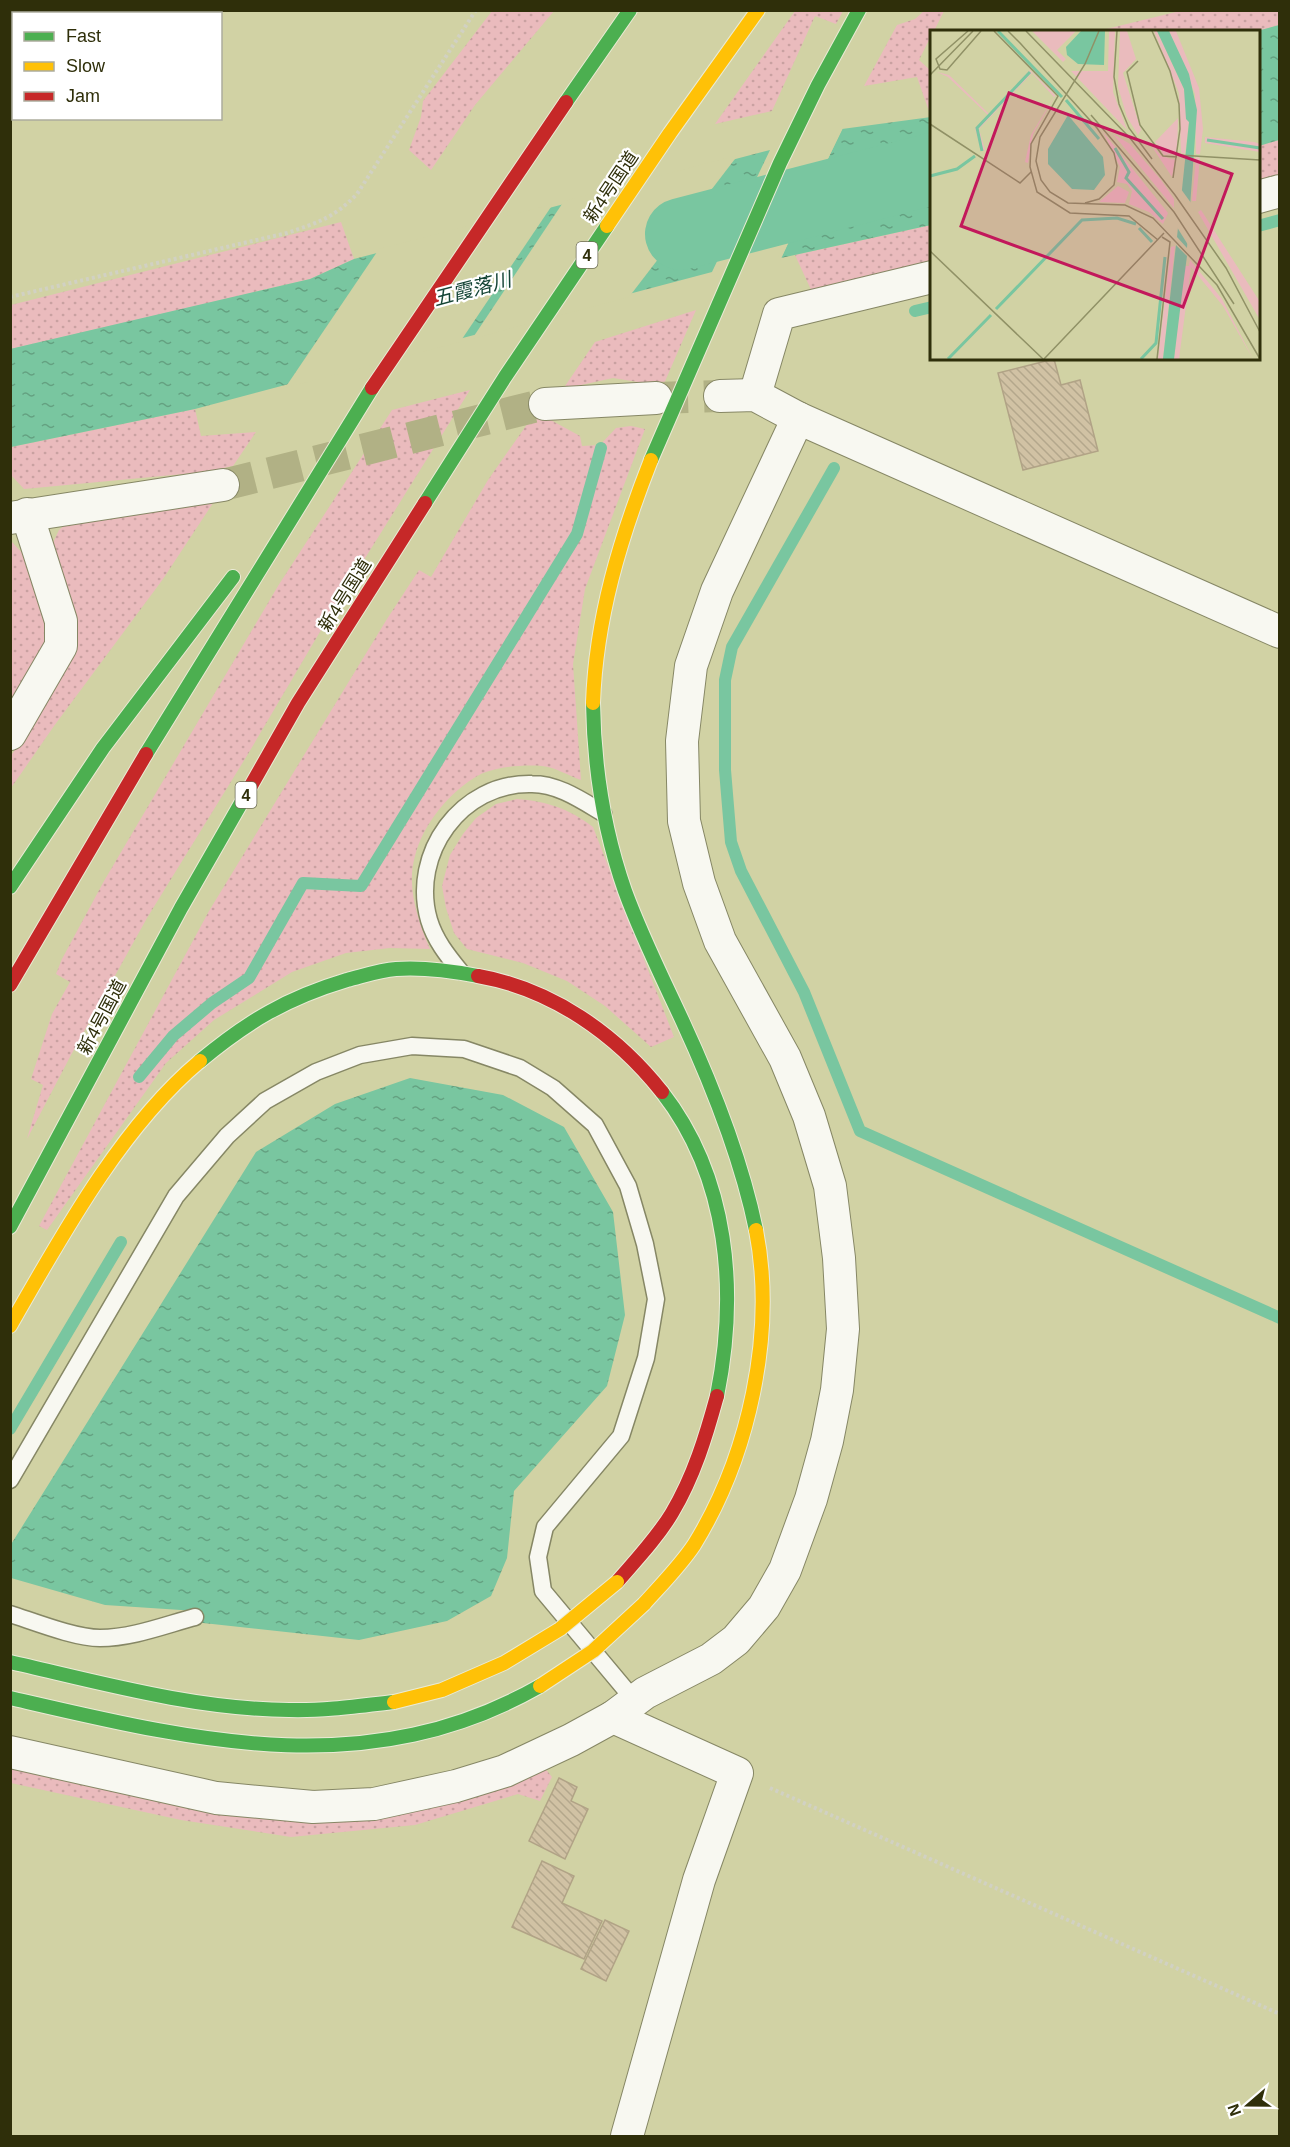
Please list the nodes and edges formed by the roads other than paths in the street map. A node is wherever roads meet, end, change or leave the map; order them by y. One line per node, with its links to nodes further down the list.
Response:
1 (630, 10): 11 (highway)
2 (758, 10): 23 (highway, 新4号国道 / 4)
3 (859, 10): 19 (highway)
4 (1280, 191): 5 (street)
5 (1260, 196)
6 (930, 277): 7 (street)
7 (755, 395): 8 (street); 12 (street)
8 (720, 396)
9 (656, 398): 10 (street)
10 (545, 404)
11 (355, 414): 15 (highway); 22 (highway)
12 (798, 418): 17 (street); 30 (street)
13 (223, 485): 14 (street)
14 (15, 516): 18 (street)
15 (269, 529)
16 (240, 567): 20 (highway)
17 (1280, 632)
18 (10, 734)
19 (603, 813): 21 (lane); 29 (highway, bridge)
20 (10, 888)
21 (461, 971): 24 (highway); 28 (highway, bridge)
22 (10, 985)
23 (10, 1227)
24 (10, 1326)
25 (10, 1480): 30 (lane)
26 (10, 1614): 27 (lane)
27 (195, 1617)
28 (10, 1662)
29 (10, 1698)
30 (624, 1709): 31 (street); 32 (street)
31 (10, 1752)
32 (627, 2136)

